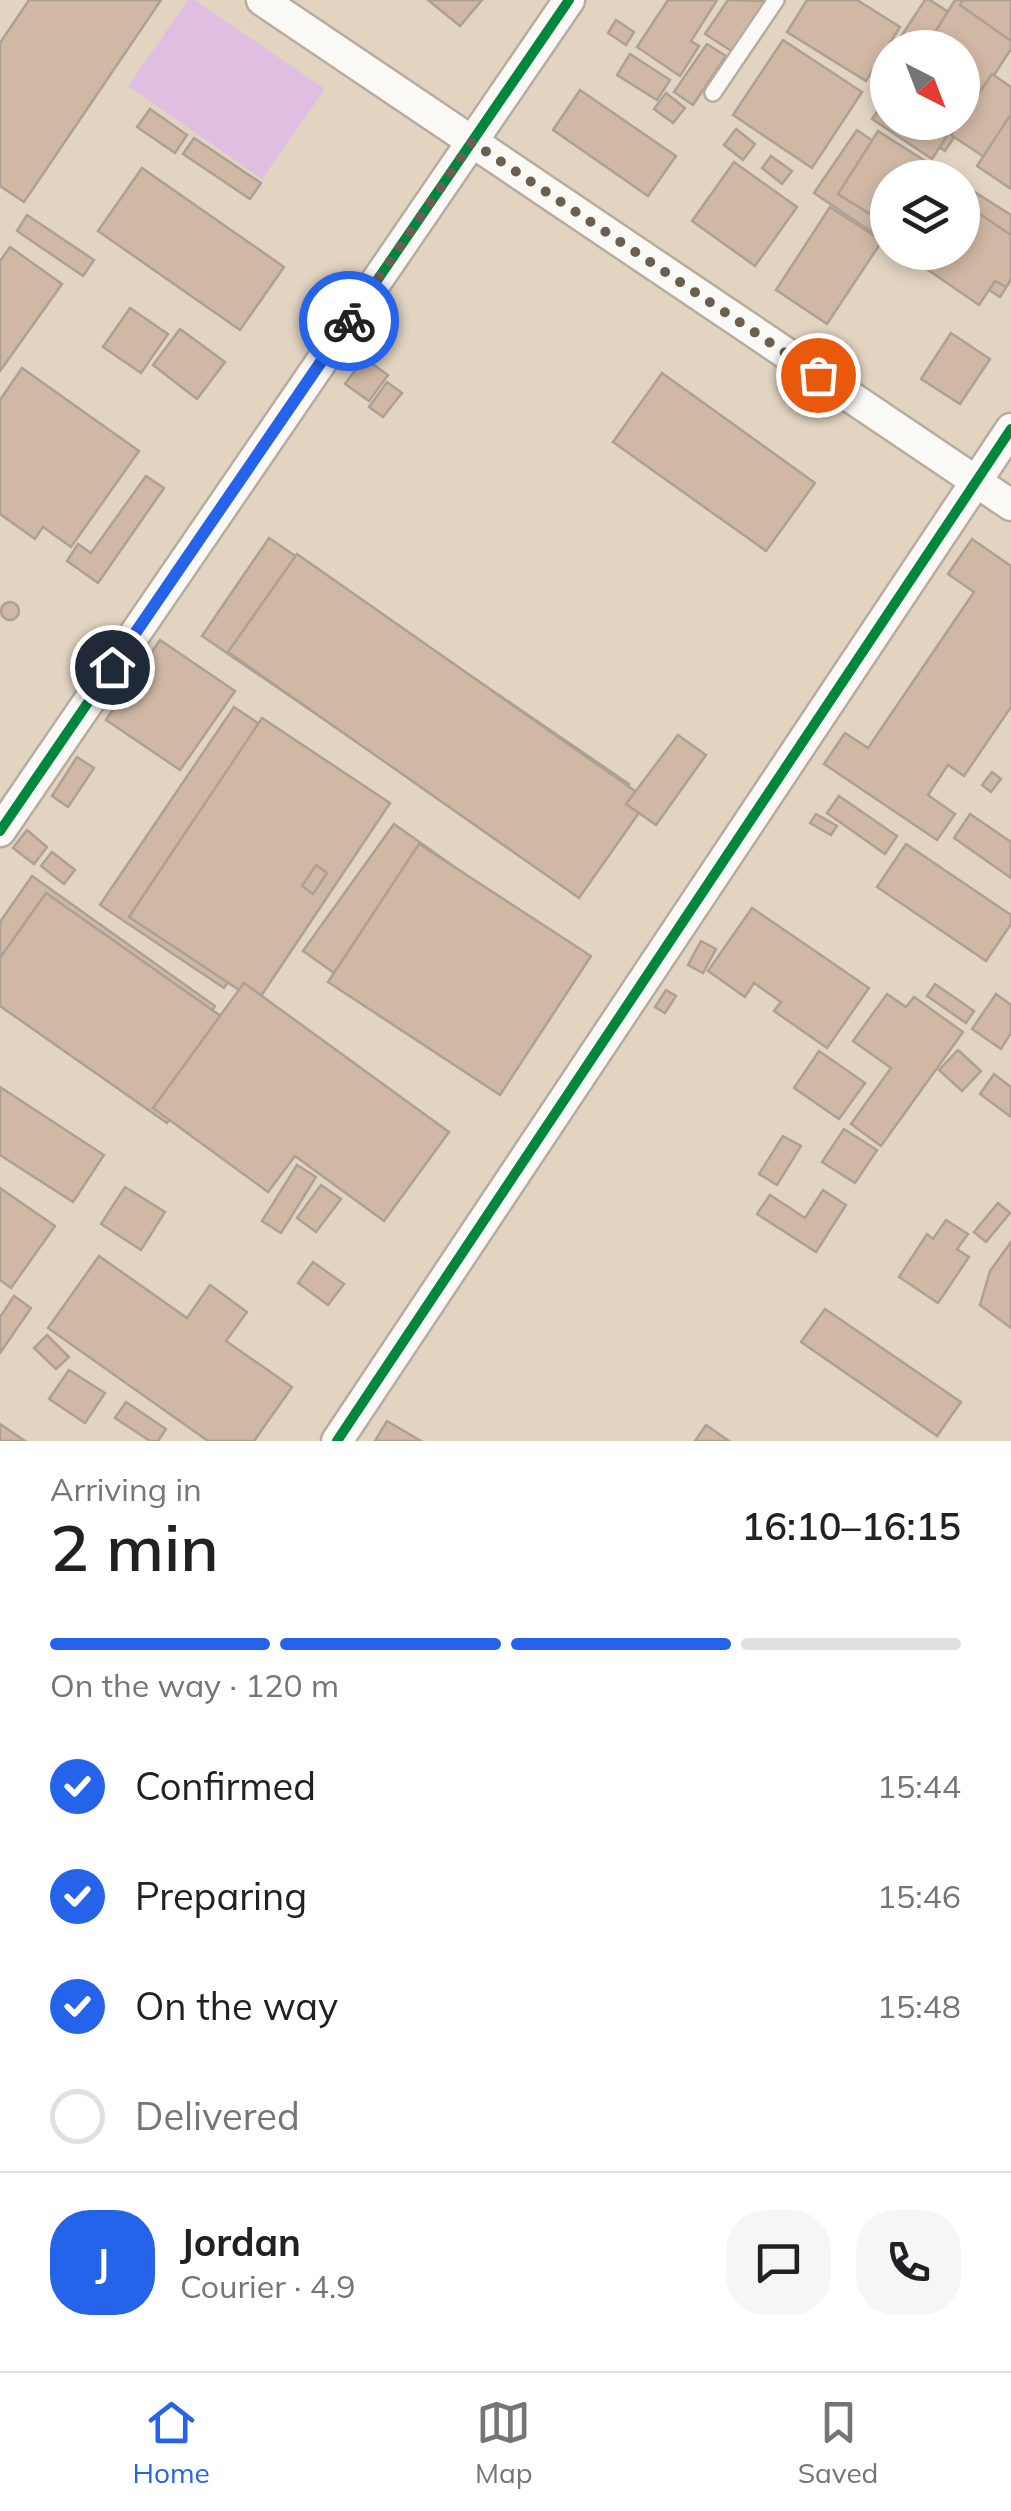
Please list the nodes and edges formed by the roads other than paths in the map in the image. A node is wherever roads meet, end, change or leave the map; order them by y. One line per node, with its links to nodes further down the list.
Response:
1 (262, 0): 5 (street)
2 (568, 0): 5 (street)
3 (776, 0): 4 (lane)
4 (713, 92)
5 (472, 142): 7 (street); 9 (street)
6 (1011, 428): 7 (street)
7 (976, 481): 8 (street); 10 (street)
8 (1011, 505)
9 (0, 831)
10 (338, 1441)

